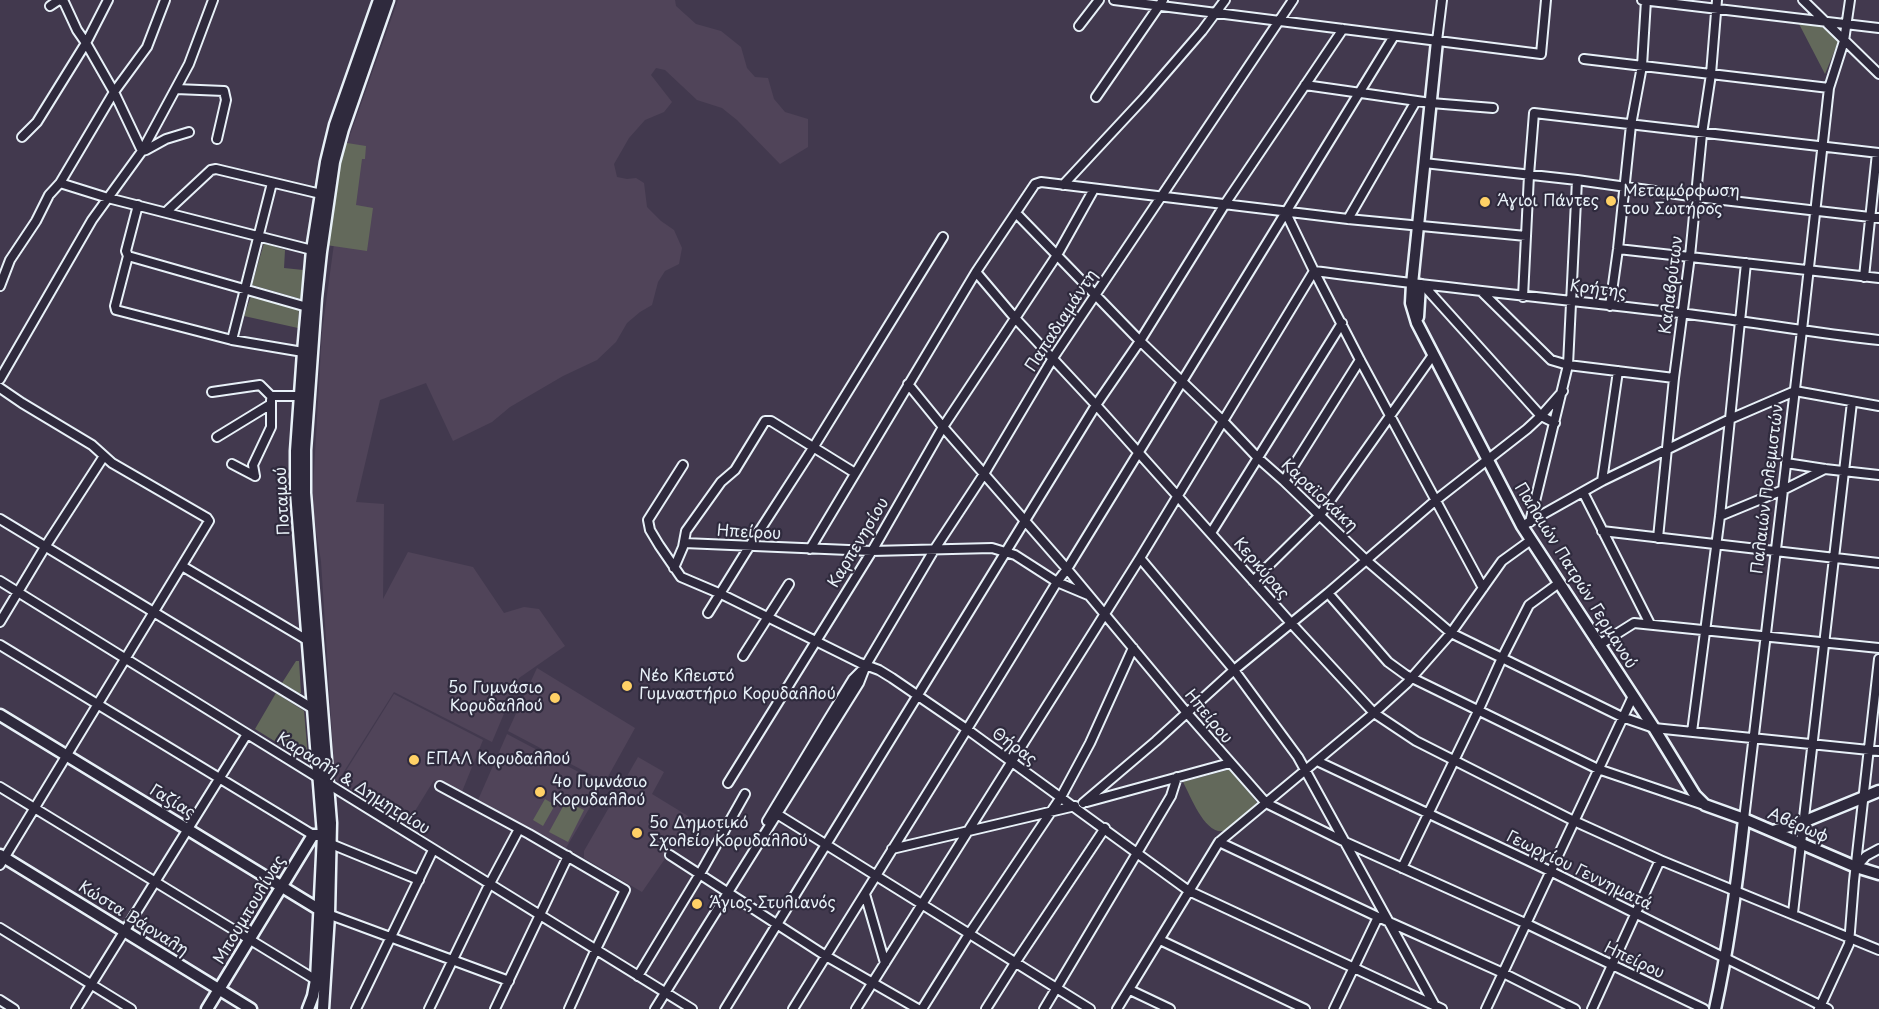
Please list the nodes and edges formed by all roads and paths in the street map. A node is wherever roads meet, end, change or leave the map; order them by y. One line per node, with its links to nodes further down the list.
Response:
1 (108, 0): 30 (street)
2 (165, 0): 38 (street)
3 (213, 0): 37 (street)
4 (379, 0): 60 (street, Ποταμού)
5 (388, 0): 78 (street, Ποταμού)
6 (1099, 0): 24 (street)
7 (1114, 0): 17 (street)
8 (1225, 0): 20 (street)
9 (1293, 0): 21 (street, Παπαδιαμάντη)
10 (1442, 0): 28 (street, Παλαιών Πατρών Γερμανού)
11 (1546, 0): 28 (street)
12 (1641, 0): 13 (street)
13 (1646, 0): 19 (street); 32 (street)
14 (1717, 0): 19 (street, Καλαβρύτων)
15 (1803, 0): 22 (street)
16 (1850, 0): 23 (street, Παλαιών Πολεμιστών)
17 (1161, 3): 20 (street); 40 (street)
18 (50, 6): 30 (street)
19 (1716, 9): 22 (street); 33 (street, Καλαβρύτων)
20 (1216, 14): 21 (street); 57 (street)
21 (1279, 21): 26 (street); 61 (street, Παπαδιαμάντη)
22 (1826, 22): 23 (street); 29 (street)
23 (1846, 24): 25 (street); 29 (street, Παλαιών Πολεμιστών)
24 (1079, 26)
25 (1879, 28)
26 (1343, 29): 27 (street); 35 (street)
27 (1394, 36): 28 (street); 39 (street)
28 (1437, 41): 42 (street, Παλαιών Πατρών Γερμανού)
29 (1844, 41): 34 (street); 36 (street, Παλαιών Πολεμιστών)
30 (86, 43): 38 (street); 47 (street)
31 (1584, 58): 32 (street)
32 (1642, 66): 33 (street); 44 (street)
33 (1711, 74): 36 (street); 46 (street, Καλαβρύτων)
34 (1879, 74)
35 (1305, 86): 39 (street); 64 (street)
36 (1829, 88): 49 (street, Παλαιών Πολεμιστών)
37 (176, 89): 48 (street); 50 (street)
38 (114, 92): 50 (street); 55 (street)
39 (1359, 94): 41 (street); 66 (street)
40 (1096, 97)
41 (1416, 101): 42 (street); 72 (street)
42 (1431, 103): 43 (street); 52 (street, Παλαιών Πατρών Γερμανού)
43 (1493, 108)
44 (1631, 125): 46 (street); 53 (street); 58 (street)
45 (189, 132): 50 (street)
46 (1702, 134): 49 (street); 62 (street, Καλαβρύτων)
47 (22, 137)
48 (217, 139)
49 (1822, 147): 51 (street); 67 (street, Παλαιών Πολεμιστών)
50 (142, 151): 63 (street)
51 (1878, 153): 70 (street)
52 (1424, 163): 53 (street); 73 (street, Παλαιών Πατρών Γερμανού)
53 (1528, 175): 54 (street); 75 (street)
54 (1576, 180): 58 (street); 94 (street)
55 (60, 183): 63 (street); 89 (street)
56 (272, 183): 60 (street); 68 (street); 74 (street)
57 (1063, 185): 59 (street); 69 (street)
58 (1625, 186): 62 (street); 77 (street)
59 (1094, 189): 61 (street); 79 (street, Καρπενησίου)
60 (321, 194): 78 (street, Ποταμού)
61 (1161, 196): 64 (street); 92 (street, Παπαδιαμάντη)
62 (1697, 197): 67 (street); 81 (street, Καλαβρύτων)
63 (108, 198): 65 (street); 112 (street)
64 (1225, 204): 66 (street); 104 (street)
65 (138, 205): 68 (street); 80 (street)
66 (1285, 211): 72 (street); 84 (street); 113 (street)
67 (1816, 211): 70 (street); 83 (street, Παλαιών Πολεμιστών)
68 (166, 212): 74 (street)
69 (1016, 213): 79 (street, Καραϊσκάκη); 85 (street)
70 (1870, 217): 71 (street); 86 (street)
71 (1879, 218)
72 (1348, 219): 73 (street)
73 (1417, 225): 75 (street); 88 (street, Παλαιών Πατρών Γερμανού)
74 (259, 235): 78 (street); 90 (street)
75 (1526, 236): 93 (street)
76 (943, 237): 131 (street)
77 (1618, 249): 81 (street); 95 (street)
78 (317, 251): 96 (street, Ποταμού); 236 (street, Ποταμού)
79 (1057, 255): 92 (street, Καραϊσκάκη); 98 (street, Καρπενησίου)
80 (128, 256): 90 (street); 102 (street)
81 (1690, 256): 82 (street); 97 (street, Καλαβρύτων)
82 (1746, 263): 83 (street); 99 (street)
83 (1809, 270): 86 (street); 101 (street, Παλαιών Πολεμιστών)
84 (1314, 271): 88 (street, Κρήτης); 100 (street); 127 (street)
85 (976, 272): 98 (street, Κερκύρας); 114 (street)
86 (1864, 277): 87 (street)
87 (1879, 278)
88 (1419, 285): 91 (street, Κρήτης); 106 (street, Παλαιών Πατρών Γερμανού); 125 (street)
89 (0, 286)
90 (245, 289): 96 (street); 102 (street)
91 (1482, 292): 93 (street, Κρήτης); 109 (street)
92 (1095, 293): 104 (street, Καραϊσκάκη); 107 (street, Παπαδιαμάντη)
93 (1523, 297): 94 (street, Κρήτης)
94 (1570, 300): 95 (street, Κρήτης); 109 (street)
95 (1610, 306): 97 (street, Κρήτης)
96 (307, 307): 105 (street, Ποταμού)
97 (1682, 313): 99 (street, Κρήτης); 111 (street, Καλαβρύτων)
98 (1015, 318): 107 (street, Κερκύρας); 129 (street, Καρπενησίου)
99 (1740, 321): 101 (street, Κρήτης); 126 (street)
100 (1342, 323): 108 (street); 135 (street)
101 (1802, 330): 103 (street, Κρήτης); 117 (street, Παλαιών Πολεμιστών)
102 (232, 340): 105 (street)
103 (1879, 340)
104 (1140, 341): 113 (street, Καραϊσκάκη); 122 (street)
105 (303, 352): 119 (street, Ποταμού)
106 (1433, 355): 124 (street); 136 (street, Παλαιών Πατρών Γερμανού)
107 (1053, 358): 122 (street, Κερκύρας); 143 (street, Παπαδιαμάντη)
108 (1360, 360): 124 (street); 145 (street)
109 (1568, 365): 110 (street); 116 (street)
110 (1618, 371): 111 (street); 146 (street)
111 (1674, 378): 132 (street, Καλαβρύτων)
112 (0, 379)
113 (1181, 381): 127 (street, Καραϊσκάκη); 133 (street)
114 (909, 384): 129 (street); 142 (street)
115 (0, 388): 134 (street)
116 (1563, 391): 125 (street); 128 (street)
117 (1795, 391): 121 (street); 126 (street); 137 (street, Παλαιών Πολεμιστών)
118 (212, 392): 120 (street)
119 (300, 396): 120 (street); 196 (street, Ποταμού)
120 (271, 400): 130 (street); 138 (street)
121 (1852, 402): 123 (street); 141 (street)
122 (1096, 405): 133 (street, Κερκύρας); 154 (street)
123 (1879, 406)
124 (1390, 415): 150 (street); 151 (street)
125 (1541, 416): 128 (street); 136 (street)
126 (1730, 419): 132 (street); 152 (street)
127 (1222, 420): 135 (street, Καραϊσκάκη); 149 (street)
128 (1555, 423): 155 (street)
129 (943, 426): 143 (street); 166 (street, Καρπενησίου)
130 (217, 437)
131 (813, 448): 142 (street); 160 (street); 163 (street)
132 (1666, 449): 146 (street); 158 (street, Καλαβρύτων)
133 (1137, 452): 149 (street, Κερκύρας); 175 (street)
134 (104, 456): 162 (street); 173 (street)
135 (1258, 458): 145 (street, Καραϊσκάκη); 157 (street)
136 (1487, 460): 150 (street); 155 (street, Παλαιών Πατρών Γερμανού)
137 (1786, 462): 140 (street); 147 (street, Παλαιών Πολεμιστών)
138 (232, 465)
139 (683, 465): 174 (street, Θήρας)
140 (1825, 469): 141 (street); 147 (street)
141 (1844, 471): 144 (street); 170 (street)
142 (855, 473): 164 (street)
143 (984, 474): 154 (street); 165 (street, Παπαδιαμάντη)
144 (1879, 475)
145 (1284, 481): 151 (street, Καραϊσκάκη)
146 (1602, 481): 148 (street)
147 (1783, 490): 152 (street); 168 (street, Παλαιών Πολεμιστών)
148 (1583, 492): 155 (street); 156 (street)
149 (1178, 496): 157 (street, Κερκύρας); 169 (street)
150 (1436, 500): 171 (street); 181 (street)
151 (1320, 515): 171 (street, Καραϊσκάκη); 177 (street)
152 (1720, 516): 161 (street)
153 (0, 519): 162 (street)
154 (1025, 520): 167 (street); 175 (street)
155 (1526, 524): 159 (street, Παλαιών Πατρών Γερμανού)
156 (1602, 531): 158 (street); 192 (street)
157 (1211, 533): 177 (street, Κερκύρας)
158 (1658, 538): 161 (street)
159 (1532, 540): 179 (street, Παλαιών Πατρών Γερμανού); 181 (street)
160 (684, 543): 163 (street, Ηπείρου); 174 (street)
161 (1715, 545): 168 (street); 193 (street)
162 (45, 547): 182 (street); 186 (street)
163 (749, 547): 164 (street, Ηπείρου); 184 (street)
164 (810, 549): 166 (street, Ηπείρου)
165 (934, 550): 166 (street, Ηπείρου); 167 (street, Ηπείρου); 207 (street, Παπαδιαμάντη)
166 (872, 551): 197 (street, Καρπενησίου)
167 (1005, 551): 178 (street, Ηπείρου); 210 (street)
168 (1776, 552): 170 (street); 195 (street, Παλαιών Πολεμιστών)
169 (1140, 558): 188 (street); 208 (street)
170 (1834, 558): 172 (street); 198 (street)
171 (1366, 560): 183 (street); 194 (street, Καραϊσκάκη)
172 (1879, 563)
173 (182, 566): 186 (street); 196 (street)
174 (674, 568): 184 (street, Θήρας)
175 (1067, 569): 178 (street); 185 (street)
176 (0, 581): 182 (street, Καραολή & Δημητρίου)
177 (1253, 581): 191 (street, Κερκύρας)
178 (1057, 582): 185 (street, Ηπείρου); 220 (street)
179 (1559, 583): 200 (street, Παλαιών Πατρών Γερμανού); 204 (street)
180 (789, 584): 189 (street)
181 (1483, 588): 194 (street)
182 (18, 592): 190 (street); 205 (street, Καραολή & Δημητρίου)
183 (1328, 593): 191 (street); 209 (street)
184 (721, 594): 187 (street); 189 (street, Θήρας)
185 (1089, 595): 188 (street, Ηπείρου)
186 (153, 613): 205 (street); 213 (street)
187 (708, 613)
188 (1104, 614): 201 (street, Ηπείρου); 229 (street)
189 (768, 618): 197 (street, Θήρας); 203 (street)
190 (0, 622)
191 (1290, 622): 208 (street); 216 (street, Κερκύρας)
192 (1650, 624): 193 (street); 200 (street)
193 (1704, 631): 195 (street); 221 (street)
194 (1451, 633): 204 (street, Καραϊσκάκη); 209 (street)
195 (1766, 636): 198 (street); 223 (street, Παλαιών Πολεμιστών)
196 (307, 640): 213 (street, Ποταμού)
197 (815, 640): 207 (street, Θήρας); 237 (street, Καρπενησίου)
198 (1824, 643): 202 (street); 224 (street)
199 (0, 645): 212 (street)
200 (1599, 645): 211 (street, Παλαιών Πατρών Γερμανού)
201 (1133, 648): 215 (street, Ηπείρου); 242 (street)
202 (1879, 648)
203 (743, 656)
204 (1502, 658): 214 (street); 218 (street, Καραϊσκάκη)
205 (125, 659): 212 (street); 222 (street, Καραολή & Δημητρίου)
206 (1879, 659): 225 (street)
207 (866, 665): 210 (street, Θήρας); 251 (street, Παπαδιαμάντη); 280 (street, Παπαδιαμάντη)
208 (1234, 670): 215 (street); 233 (street)
209 (1413, 677): 214 (street); 216 (street)
210 (917, 694): 220 (street, Θήρας); 265 (street)
211 (1633, 696): 218 (street); 219 (street, Παλαιών Πατρών Γερμανού)
212 (98, 704): 227 (street); 235 (street)
213 (312, 708): 236 (street, Ποταμού)
214 (1479, 709): 228 (street); 232 (street)
215 (1187, 713): 231 (street, Ηπείρου); 244 (street)
216 (1374, 713): 228 (street, Κερκύρας); 230 (street)
217 (0, 715): 227 (street, Γαζίας)
218 (1622, 717): 219 (street, Καραϊσκάκη); 232 (street)
219 (1654, 728): 221 (street, Καραϊσκάκη); 246 (street, Παλαιών Πατρών Γερμανού)
220 (968, 730): 229 (street, Θήρας); 266 (street)
221 (1692, 732): 223 (street, Καραϊσκάκη)
222 (247, 734): 235 (street); 236 (street, Καραολή & Δημητρίου)
223 (1753, 738): 224 (street, Καραϊσκάκη); 252 (street, Παλαιών Πολεμιστών)
224 (1812, 744): 225 (street, Καραϊσκάκη); 254 (street)
225 (1869, 750): 226 (street, Καραϊσκάκη); 243 (street)
226 (1879, 751)
227 (67, 755): 248 (street); 257 (street, Γαζίας)
228 (1454, 760): 250 (street); 253 (street, Κερκύρας)
229 (1011, 761): 242 (street, Θήρας); 258 (street)
230 (1317, 761): 233 (street); 250 (street, Γεωργίου Γεννηματά)
231 (1230, 763): 234 (street); 245 (street, Ηπείρου)
232 (1598, 769): 246 (street); 253 (street)
233 (1305, 770): 245 (street); 261 (street)
234 (1177, 777): 244 (street); 269 (street)
235 (219, 779): 257 (street); 260 (street)
236 (322, 781): 260 (street, Ποταμού); 264 (street, Ποταμού); 268 (street, Καραολή & Δημητρίου)
237 (728, 783)
238 (440, 786): 256 (street)
239 (0, 787): 248 (street)
240 (1879, 791): 243 (street)
241 (744, 794): 278 (street)
242 (1061, 797): 247 (street, Θήρας); 249 (street)
243 (1863, 798): 254 (street); 274 (street)
244 (1083, 803): 247 (street)
245 (1266, 803): 261 (street, Ηπείρου); 262 (street)
246 (1705, 805): 252 (street, Αβέρωφ)
247 (1074, 807): 249 (street); 255 (street, Θήρας)
248 (34, 808): 272 (street); 282 (street)
249 (1050, 813): 258 (street); 300 (street)
250 (1428, 813): 275 (street); 276 (street, Γεωργίου Γεννηματά)
251 (777, 814): 265 (street); 280 (street, Παπαδιαμάντη)
252 (1744, 819): 259 (street, Αβέρωφ); 285 (street, Παλαιών Πολεμιστών)
253 (1574, 821): 273 (street, Κερκύρας); 276 (street)
254 (1803, 822): 259 (street); 263 (street)
255 (1105, 828): 269 (street, Θήρας); 311 (street)
256 (519, 829): 271 (street); 283 (street)
257 (188, 830): 282 (street); 284 (street, Γαζίας)
258 (968, 831): 266 (street); 289 (street)
259 (1773, 831): 263 (street, Αβέρωφ)
260 (318, 835): 284 (street, Μπουμπουλίνας); 290 (street, Ποταμού)
261 (1345, 842): 275 (street, Ηπείρου); 295 (street)
262 (1219, 843): 286 (street); 294 (street)
263 (1801, 843): 274 (street, Αβέρωφ); 291 (street)
264 (332, 844): 281 (street); 290 (street, Ποταμού)
265 (826, 845): 279 (street); 296 (street)
266 (892, 849): 279 (street)
267 (1879, 849): 274 (street)
268 (433, 850): 281 (street); 283 (street, Καραολή & Δημητρίου)
269 (1138, 853): 286 (street, Θήρας); 320 (street)
270 (670, 855): 278 (street)
271 (568, 856): 293 (street); 305 (street)
272 (2, 859): 299 (street, Κώστα Βάρναλη)
273 (1660, 860): 285 (street, Κερκύρας); 292 (street)
274 (1856, 867): 277 (street, Αβέρωφ); 302 (street)
275 (1402, 868): 297 (street, Ηπείρου)
276 (1550, 871): 292 (street, Γεωργίου Γεννηματά); 297 (street)
277 (1879, 874)
278 (699, 875): 287 (street); 315 (street)
279 (876, 875): 288 (street); 289 (street)
280 (736, 878): 287 (street, Παπαδιαμάντη)
281 (419, 880): 301 (street)
282 (155, 882): 299 (street); 303 (street)
283 (489, 884): 293 (street, Καραολή & Δημητρίου); 309 (street)
284 (282, 887): 290 (street, Γαζίας); 303 (street, Μπουμπουλίνας)
285 (1736, 890): 291 (street, Κερκύρας); 308 (street, Παλαιών Πολεμιστών)
286 (1190, 891): 304 (street); 313 (street, Θήρας)
287 (728, 893): 296 (street); 323 (street, Παπαδιαμάντη)
288 (865, 894): 307 (street); 310 (street)
289 (922, 904): 300 (street); 310 (street)
290 (325, 913): 301 (street); 316 (street, Ποταμού); 333 (street, Ποταμού)
291 (1793, 913): 302 (street, Κερκύρας)
292 (1635, 914): 308 (street, Γεωργίου Γεννηματά); 312 (street)
293 (541, 916): 305 (street, Καραολή & Δημητρίου); 317 (street)
294 (1378, 917): 295 (street); 313 (street)
295 (1389, 922): 314 (street); 325 (street)
296 (776, 924): 307 (street); 340 (street)
297 (1527, 924): 312 (street, Ηπείρου); 314 (street)
298 (0, 928): 319 (street)
299 (124, 932): 319 (street); 321 (street, Κώστα Βάρναλη)
300 (969, 934): 311 (street); 343 (street)
301 (391, 938): 309 (street); 334 (street)
302 (1850, 938): 306 (street, Κερκύρας); 326 (street)
303 (249, 940): 316 (street); 321 (street, Μπουμπουλίνας)
304 (1160, 940): 322 (street); 349 (street)
305 (596, 950): 315 (street, Καραολή & Δημητρίου); 337 (street)
306 (1879, 950)
307 (826, 956): 318 (street); 341 (street)
308 (1726, 958): 326 (street, Γεωργίου Γεννηματά); 355 (street, Παλαιών Πολεμιστών)
309 (452, 961): 317 (street); 335 (street)
310 (885, 963): 318 (street)
311 (1015, 963): 320 (street); 344 (street)
312 (1612, 966): 353 (street); 354 (street, Ηπείρου)
313 (1354, 968): 325 (street, Θήρας); 350 (street)
314 (1503, 973): 351 (street); 352 (street)
315 (638, 976): 323 (street, Καραολή & Δημητρίου)
316 (316, 980): 332 (street, Ποταμού)
317 (509, 981): 336 (street)
318 (872, 983): 342 (street); 343 (street)
319 (92, 985): 328 (street); 329 (street)
320 (1056, 988): 345 (street); 346 (street)
321 (219, 990): 330 (street, Μπουμπουλίνας); 331 (street, Κώστα Βάρναλη)
322 (1130, 990): 347 (street); 348 (street)
323 (665, 992): 338 (street, Παπαδιαμάντη); 339 (street, Καραολή & Δημητρίου)
324 (0, 1000): 327 (street)
325 (1439, 1007)
326 (1822, 1008)
327 (14, 1009)
328 (76, 1009)
329 (131, 1009)
330 (207, 1009)
331 (250, 1009)
332 (308, 1009)
333 (323, 1009)
334 (356, 1009)
335 (429, 1009)
336 (495, 1009)
337 (569, 1009)
338 (655, 1009)
339 (692, 1009)
340 (725, 1009)
341 (793, 1009)
342 (856, 1009)
343 (920, 1009)
344 (986, 1009)
345 (1044, 1009)
346 (1090, 1009)
347 (1117, 1009)
348 (1170, 1009)
349 (1305, 1009)
350 (1334, 1009)
351 (1486, 1009)
352 (1575, 1009)
353 (1592, 1009)
354 (1704, 1009)
355 (1715, 1009)

